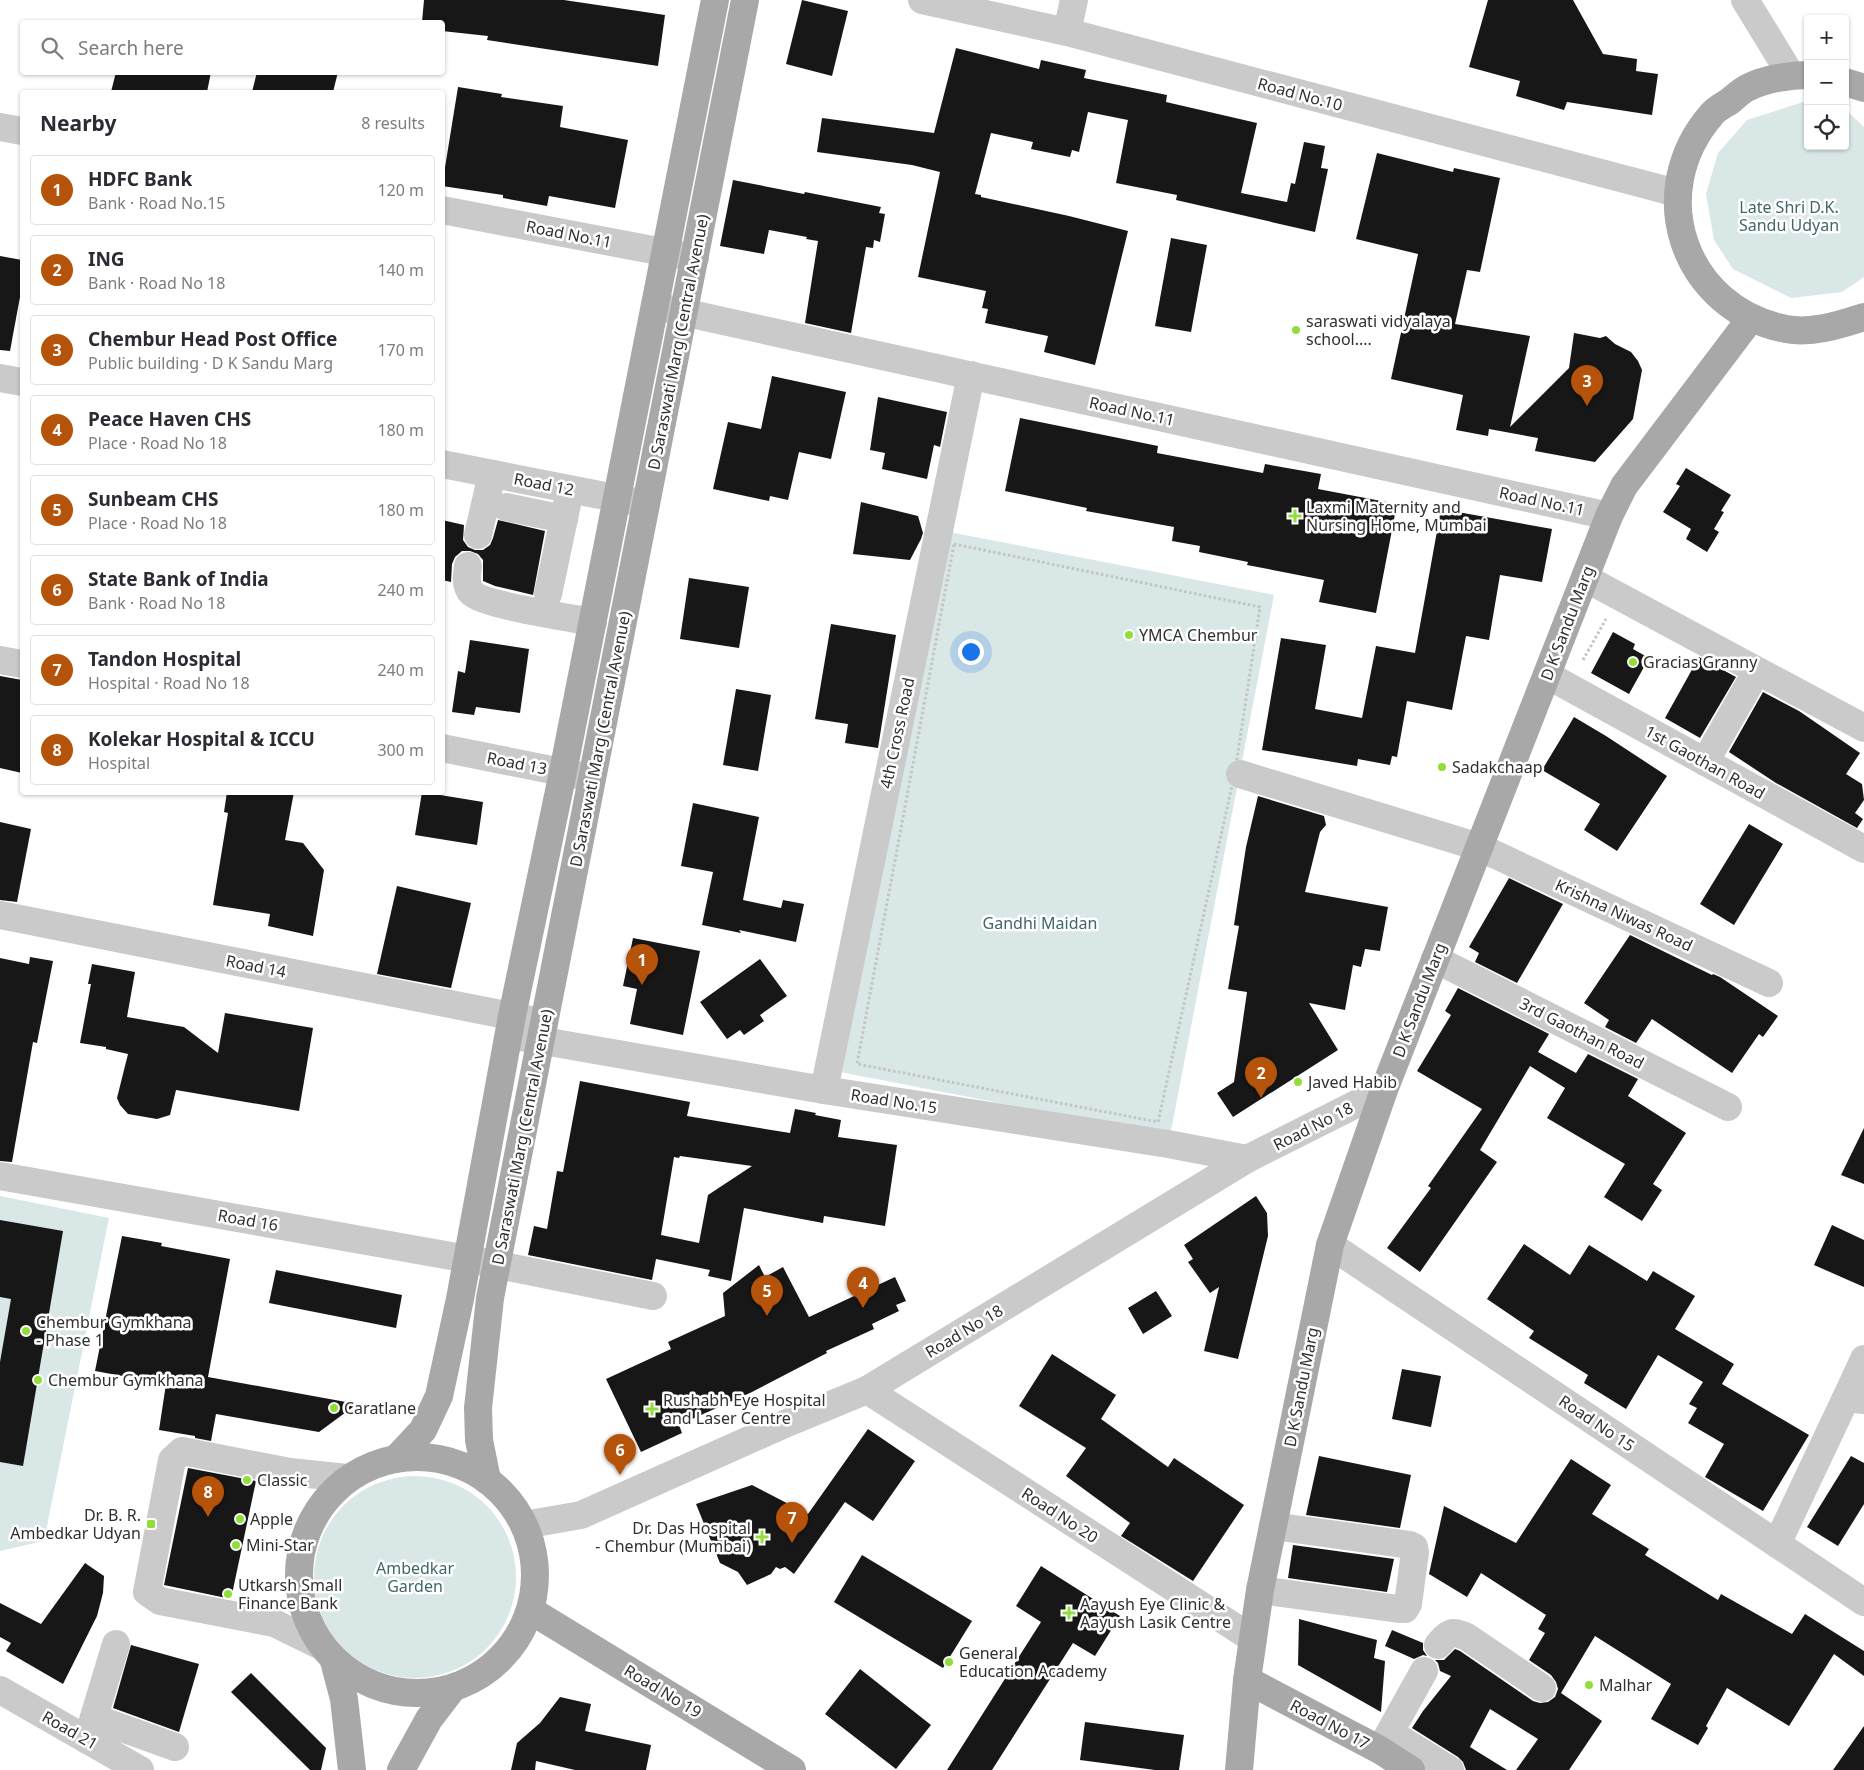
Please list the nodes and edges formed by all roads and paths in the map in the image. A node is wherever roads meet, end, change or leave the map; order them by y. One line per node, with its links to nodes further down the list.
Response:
1 (715, 0): 14 (main road, D Saraswati Marg (Central Avenue))
2 (745, 0): 15 (main road, D Saraswati Marg (Central Avenue))
3 (922, 0): 6 (street, Road No.10)
4 (1074, 0): 6 (street)
5 (1745, 0): 7 (street)
6 (1067, 32): 12 (street, Road No.10)
7 (1799, 75): 12 (main road)
8 (1849, 83): 9 (main road)
9 (1864, 88)
10 (0, 127): 11 (street)
11 (20, 131)
12 (1677, 194): 19 (main road)
13 (445, 211): 14 (street, Road No.11)
14 (666, 252): 15 (street, Road No.11); 16 (main road, D Saraswati Marg (Central Avenue))
15 (695, 258): 17 (main road, D Saraswati Marg (Central Avenue))
16 (655, 306): 17 (street, Road No.11); 26 (main road, D Saraswati Marg (Central Avenue))
17 (684, 311): 20 (street, Road No.11); 27 (main road, D Saraswati Marg (Central Avenue))
18 (1864, 317): 19 (main road)
19 (1750, 318): 29 (main road, D K Sandu Marg)
20 (971, 375): 29 (street, Road No.11); 54 (street, 4th Cross Road)
21 (0, 378): 22 (street)
22 (20, 382)
23 (445, 465): 24 (street, Road 12)
24 (492, 474): 25 (street, Road 12); 31 (street)
25 (570, 490): 26 (street, Road 12); 30 (street)
26 (617, 499): 27 (street, Road 12); 35 (main road, D Saraswati Marg (Central Avenue))
27 (646, 504): 45 (main road, D Saraswati Marg (Central Avenue))
28 (506, 506): 30 (street)
29 (1609, 516): 33 (main road, D K Sandu Marg)
30 (564, 519): 34 (street)
31 (478, 535)
32 (468, 566): 35 (street)
33 (1584, 578): 38 (main road, D K Sandu Marg); 40 (street)
34 (548, 594)
35 (593, 622): 43 (main road, D Saraswati Marg (Central Avenue))
36 (0, 660): 37 (street)
37 (20, 664)
38 (1547, 675): 42 (street, 1st Gaothan Road); 46 (main road, D K Sandu Marg)
39 (1750, 683): 42 (street)
40 (1864, 728)
41 (445, 749): 43 (street, Road 13)
42 (1705, 762): 47 (street, 1st Gaothan Road)
43 (563, 772): 45 (street, Road 13); 51 (main road, D Saraswati Marg (Central Avenue))
44 (1240, 774): 46 (street, Krishna Niwas Road)
45 (592, 778): 52 (main road, D Saraswati Marg (Central Avenue))
46 (1479, 847): 49 (main road, D K Sandu Marg); 50 (street, Krishna Niwas Road)
47 (1864, 849)
48 (0, 915): 51 (street, Road 14)
49 (1435, 959): 55 (main road, D K Sandu Marg); 56 (street, 3rd Gaothan Road)
50 (1769, 983)
51 (511, 1026): 52 (street, Road 14); 60 (main road, D Saraswati Marg (Central Avenue))
52 (543, 1032): 54 (street, Road No.15); 61 (main road, D Saraswati Marg (Central Avenue))
53 (856, 1064): 53 (path)
54 (824, 1090): 57 (street, Road No.15)
55 (1384, 1090): 57 (street, Road No 18); 59 (main road, D K Sandu Marg)
56 (1728, 1107)
57 (1247, 1160): 64 (street, Road No 18)
58 (0, 1176): 60 (street, Road 16)
59 (1330, 1245): 70 (main road, D K Sandu Marg); 71 (street, Road No 15)
60 (468, 1259): 61 (street, Road 16); 66 (main road, D Saraswati Marg (Central Avenue))
61 (497, 1265): 62 (street, Road 16); 68 (main road, D Saraswati Marg (Central Avenue))
62 (653, 1296)
63 (1864, 1359): 65 (street)
64 (867, 1390): 69 (street, Road No 18); 75 (street, Road No 20)
65 (1855, 1399): 71 (street)
66 (396, 1459): 67 (main road); 68 (main road)
67 (347, 1478): 78 (main road); 78 (street)
68 (487, 1480): 69 (main road)
69 (524, 1525): 74 (main road)
70 (1273, 1526): 72 (main road, D K Sandu Marg); 72 (street)
71 (1777, 1544): 73 (street, Road No 15)
72 (1260, 1590): 75 (main road, D K Sandu Marg)
73 (1864, 1602)
74 (533, 1612): 82 (main road); 91 (main road, Road No 19)
75 (1253, 1640): 80 (main road, D K Sandu Marg)
76 (116, 1644): 84 (street)
77 (1438, 1645): 81 (street)
78 (327, 1653): 82 (main road); 89 (main road)
79 (1424, 1671): 85 (street)
80 (1247, 1680): 85 (main road, Road No 17); 92 (main road, D K Sandu Marg)
81 (1542, 1688)
82 (452, 1689): 90 (main road)
83 (0, 1690): 84 (street, Road 21)
84 (91, 1729): 87 (street, Road 21); 88 (street)
85 (1385, 1742): 86 (main road, Road No 17)
86 (1428, 1767)
87 (140, 1770)
88 (147, 1770)
89 (352, 1770)
90 (401, 1770)
91 (792, 1770)
92 (1239, 1770)

